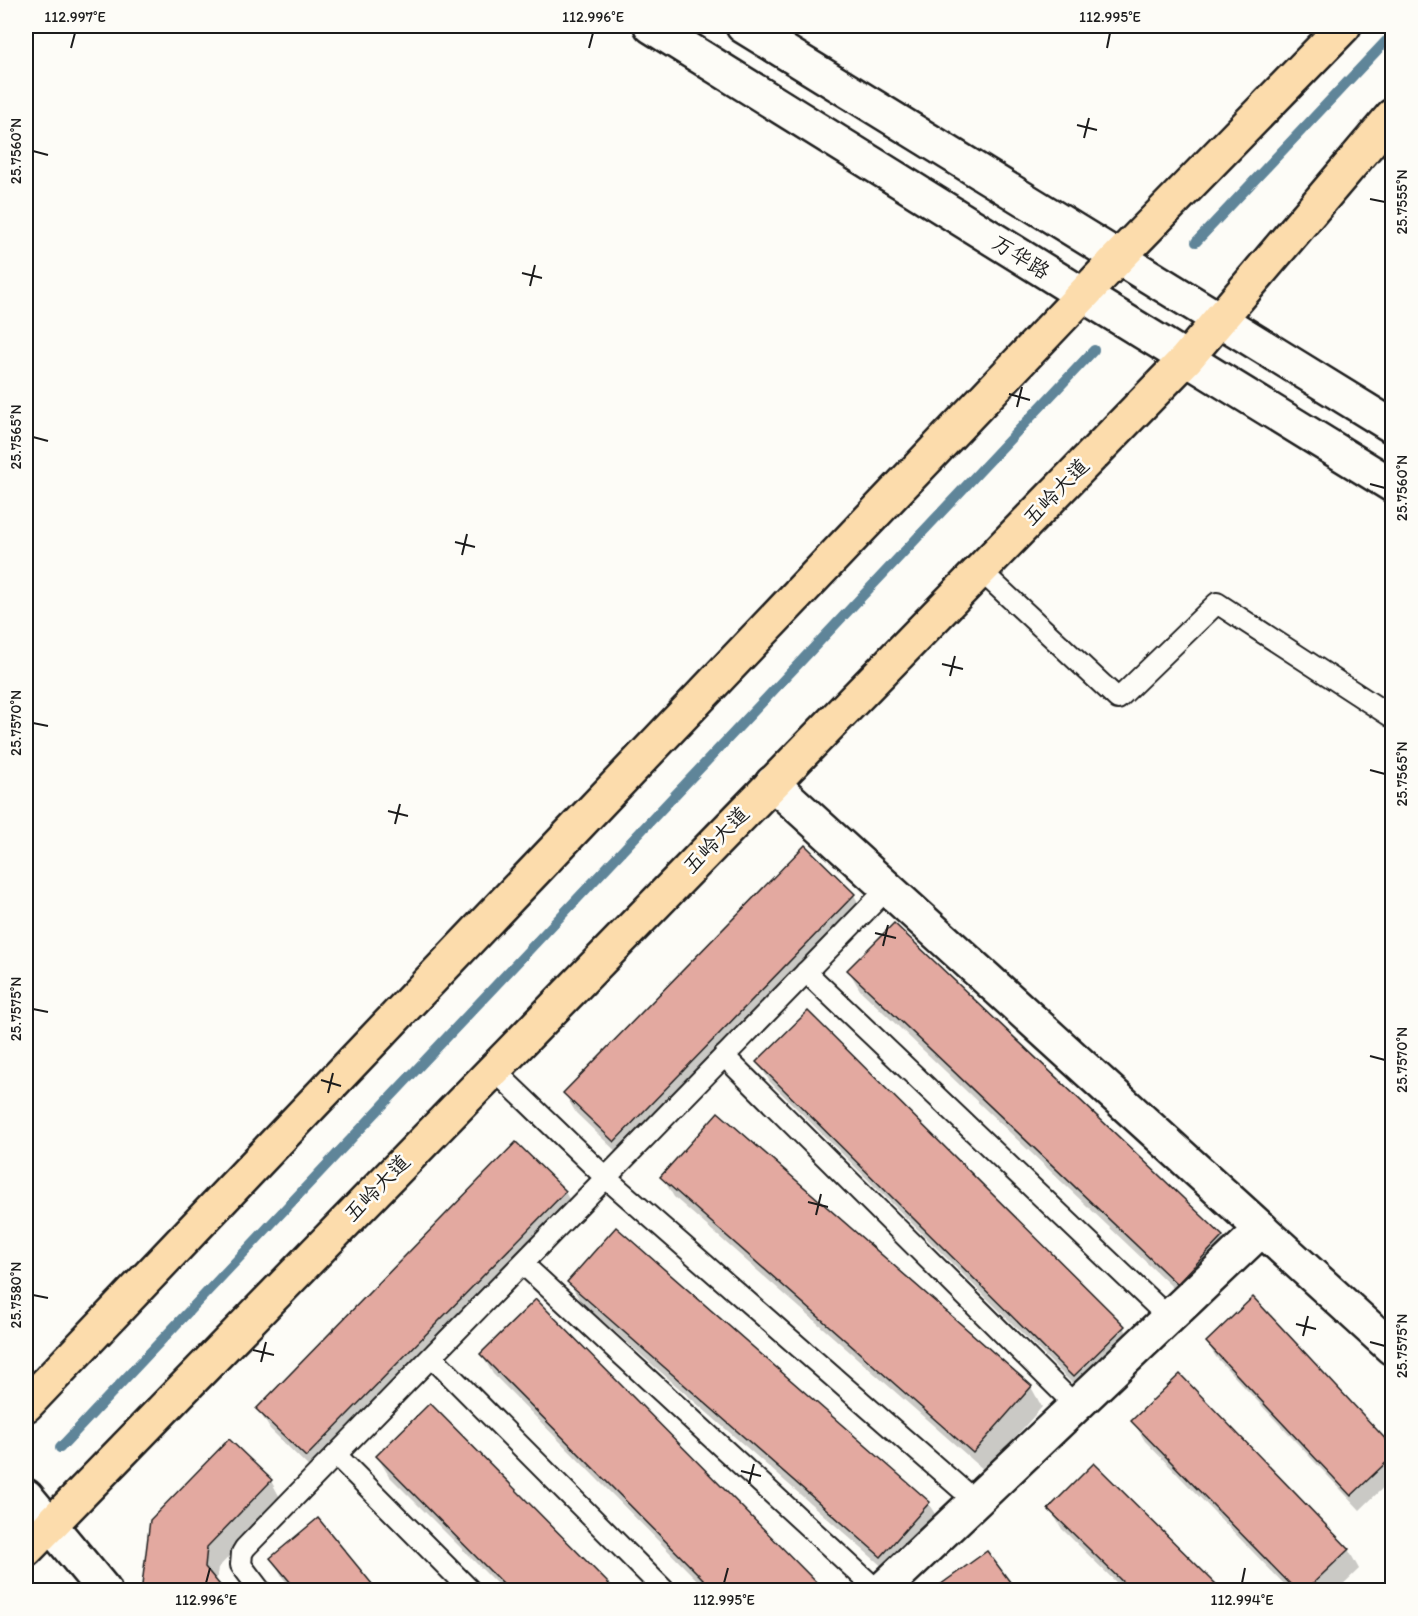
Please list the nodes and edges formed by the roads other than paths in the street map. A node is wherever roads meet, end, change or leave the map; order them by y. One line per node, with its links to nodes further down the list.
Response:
1 (651, 26): 6 (main road, 万华路)
2 (743, 26): 5 (main road)
3 (1344, 26): 5 (main road)
4 (1392, 117): 7 (main road, 五岭大道)
5 (1119, 257): 6 (main road); 7 (main road)
6 (1083, 296): 8 (main road, 万华路); 24 (main road)
7 (1221, 320): 8 (main road, 五岭大道); 9 (main road)
8 (1185, 359): 10 (main road, 万华路); 11 (main road, 五岭大道)
9 (1392, 426)
10 (1392, 485)
11 (980, 570): 12 (lane); 13 (main road, 五岭大道)
12 (1392, 717)
13 (772, 783): 14 (main road); 17 (main road, 五岭大道)
14 (888, 888): 15 (lane); 19 (main road)
15 (806, 972): 16 (lane); 21 (lane)
16 (724, 1056): 18 (lane); 25 (lane)
17 (493, 1069): 18 (lane); 29 (main road, 五岭大道)
18 (606, 1178): 20 (lane); 28 (lane)
19 (1262, 1229): 21 (main road); 22 (main road)
20 (523, 1264): 23 (lane); 35 (lane)
21 (1169, 1318): 25 (main road)
22 (1392, 1348)
23 (432, 1356): 26 (lane); 34 (lane)
24 (26, 1405)
25 (1076, 1406): 28 (main road)
26 (336, 1455): 32 (lane); 33 (lane)
27 (26, 1496): 29 (main road)
28 (976, 1502): 36 (main road)
29 (50, 1525): 30 (main road, 五岭大道); 31 (main road)
30 (26, 1550)
31 (104, 1590)
32 (260, 1590)
33 (470, 1590)
34 (664, 1590)
35 (878, 1590)
36 (882, 1590)

